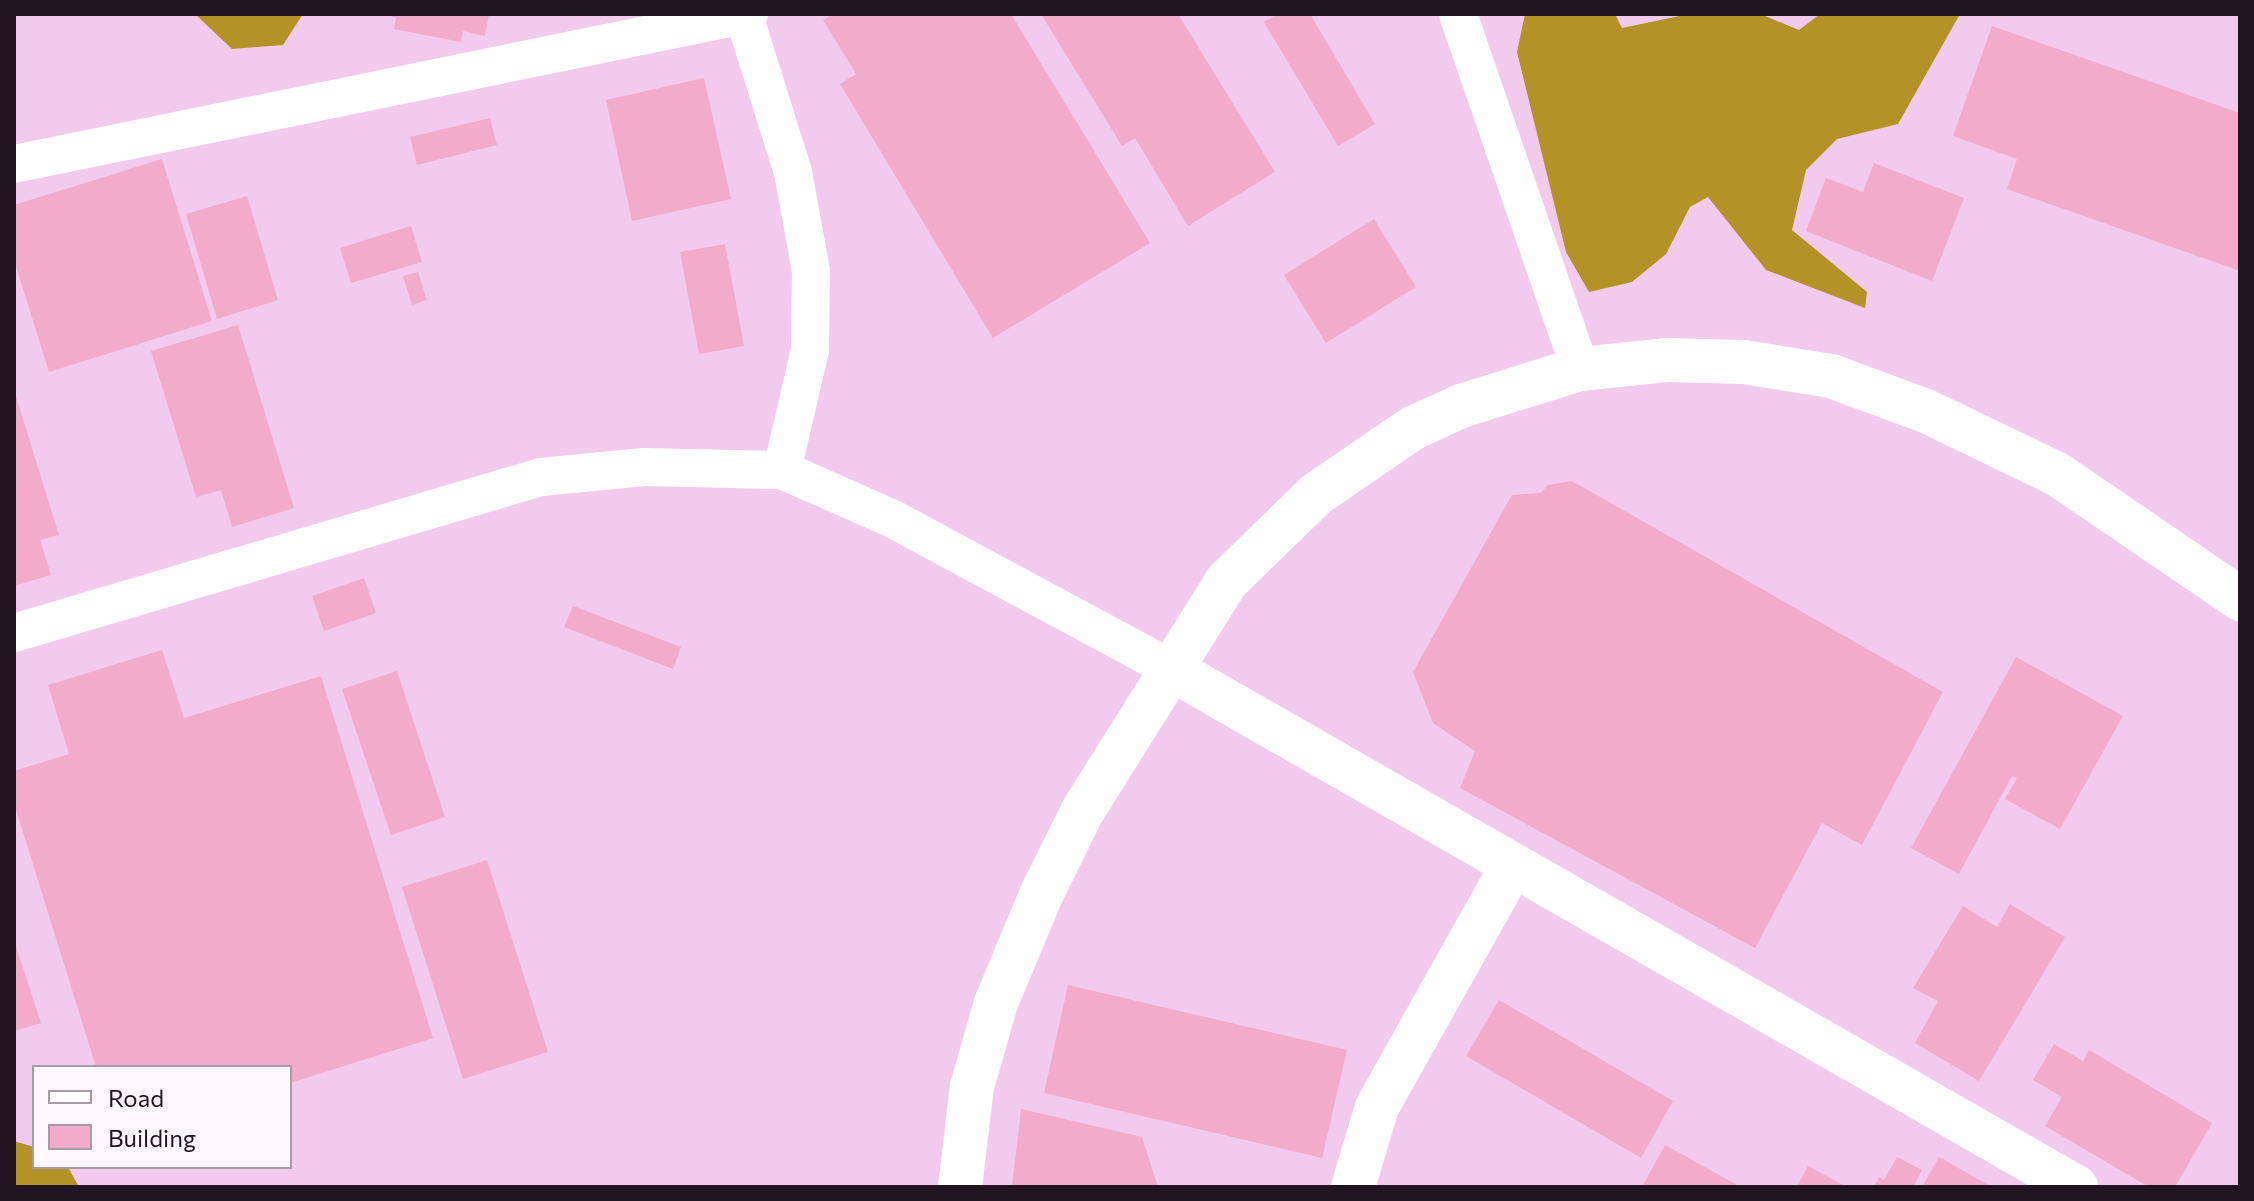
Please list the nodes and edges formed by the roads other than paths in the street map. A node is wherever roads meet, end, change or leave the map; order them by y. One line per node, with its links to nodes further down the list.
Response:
1 (1458, 14): 4 (street)
2 (746, 15): 3 (street); 5 (street)
3 (14, 164)
4 (1580, 369): 6 (street); 8 (street)
5 (782, 470): 7 (street); 8 (street)
6 (2240, 599)
7 (14, 633)
8 (1171, 669): 9 (street); 10 (street)
9 (1511, 868): 11 (street); 12 (street)
10 (960, 1187)
11 (1353, 1187)
12 (2076, 1187)

